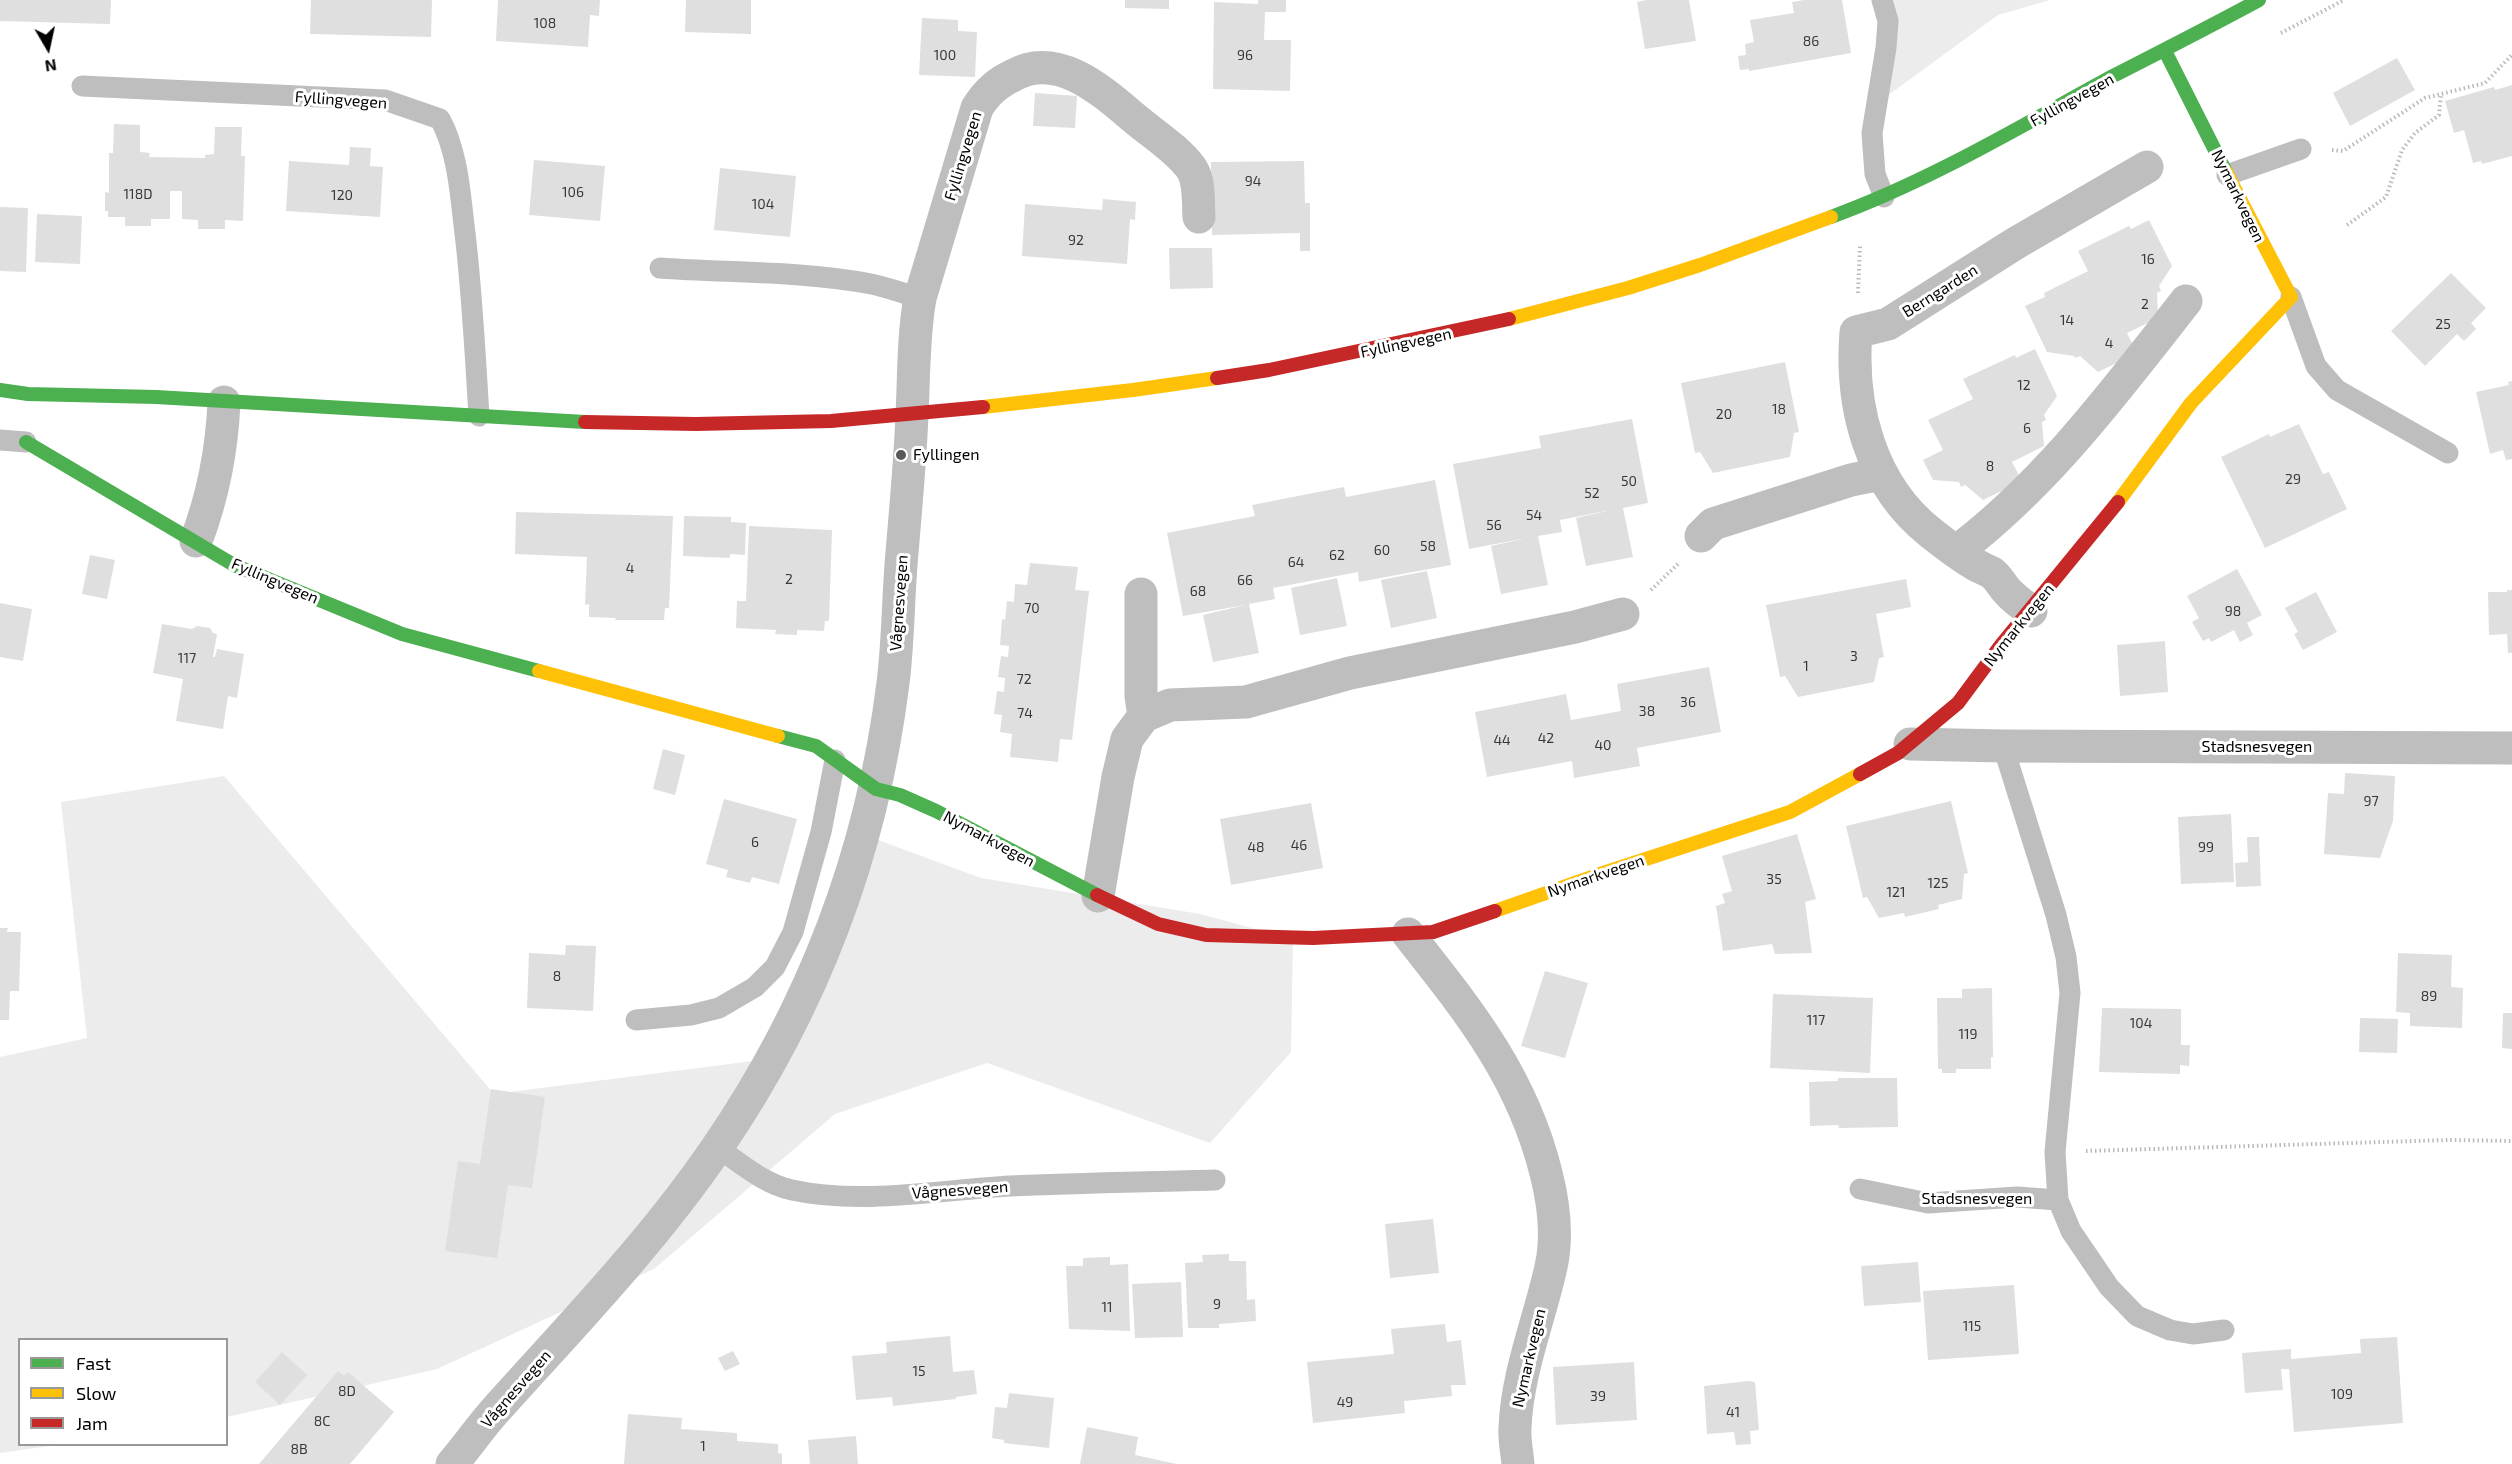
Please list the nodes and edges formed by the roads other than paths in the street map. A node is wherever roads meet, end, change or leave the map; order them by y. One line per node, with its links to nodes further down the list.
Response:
1 (1882, 0): 8 (lane)
2 (2259, 0): 3 (street, Fyllingvegen)
3 (2165, 51): 7 (street, Nymarkvegen); 8 (street, Fyllingvegen)
4 (82, 86): 17 (lane, Fyllingvegen)
5 (2301, 149): 7 (lane)
6 (2147, 167): 21 (street, Berngarden)
7 (2227, 175): 11 (street, Nymarkvegen)
8 (1875, 200): 16 (street, Fyllingvegen)
9 (1199, 217): 12 (street, Fyllingvegen)
10 (660, 268): 12 (lane)
11 (2290, 297): 20 (lane); 26 (street, Nymarkvegen)
12 (920, 298): 16 (street, Fyllingvegen)
13 (2186, 301): 24 (street)
14 (0, 390): 15 (street, Fyllingvegen)
15 (224, 402): 17 (street, Fyllingvegen); 23 (street)
16 (912, 415): 17 (street, Fyllingvegen); 33 (street, Vågnesvegen)
17 (479, 416)
18 (0, 440): 19 (lane)
19 (26, 442): 23 (street, Fyllingvegen)
20 (2448, 453)
21 (1881, 474): 22 (street); 24 (street)
22 (1701, 536)
23 (196, 541): 32 (street, Fyllingvegen)
24 (1957, 551): 26 (street)
25 (1141, 594): 28 (street)
26 (2031, 611): 29 (street, Nymarkvegen)
27 (1623, 614): 28 (street)
28 (1144, 716): 34 (street)
29 (1910, 744): 30 (street, Stadsnesvegen); 35 (street, Nymarkvegen)
30 (2003, 746): 31 (street, Stadsnesvegen); 40 (lane)
31 (2512, 748)
32 (835, 760): 33 (street); 36 (lane)
33 (876, 789): 34 (street, Nymarkvegen); 37 (street, Vågnesvegen)
34 (1098, 896): 35 (street, Nymarkvegen)
35 (1408, 934): 43 (street, Nymarkvegen)
36 (636, 1020)
37 (717, 1147): 38 (lane, Vågnesvegen); 42 (street, Vågnesvegen)
38 (1215, 1180)
39 (1860, 1189): 40 (lane, Stadsnesvegen)
40 (2058, 1200): 41 (lane)
41 (2224, 1330)
42 (460, 1461)
43 (1518, 1464)

